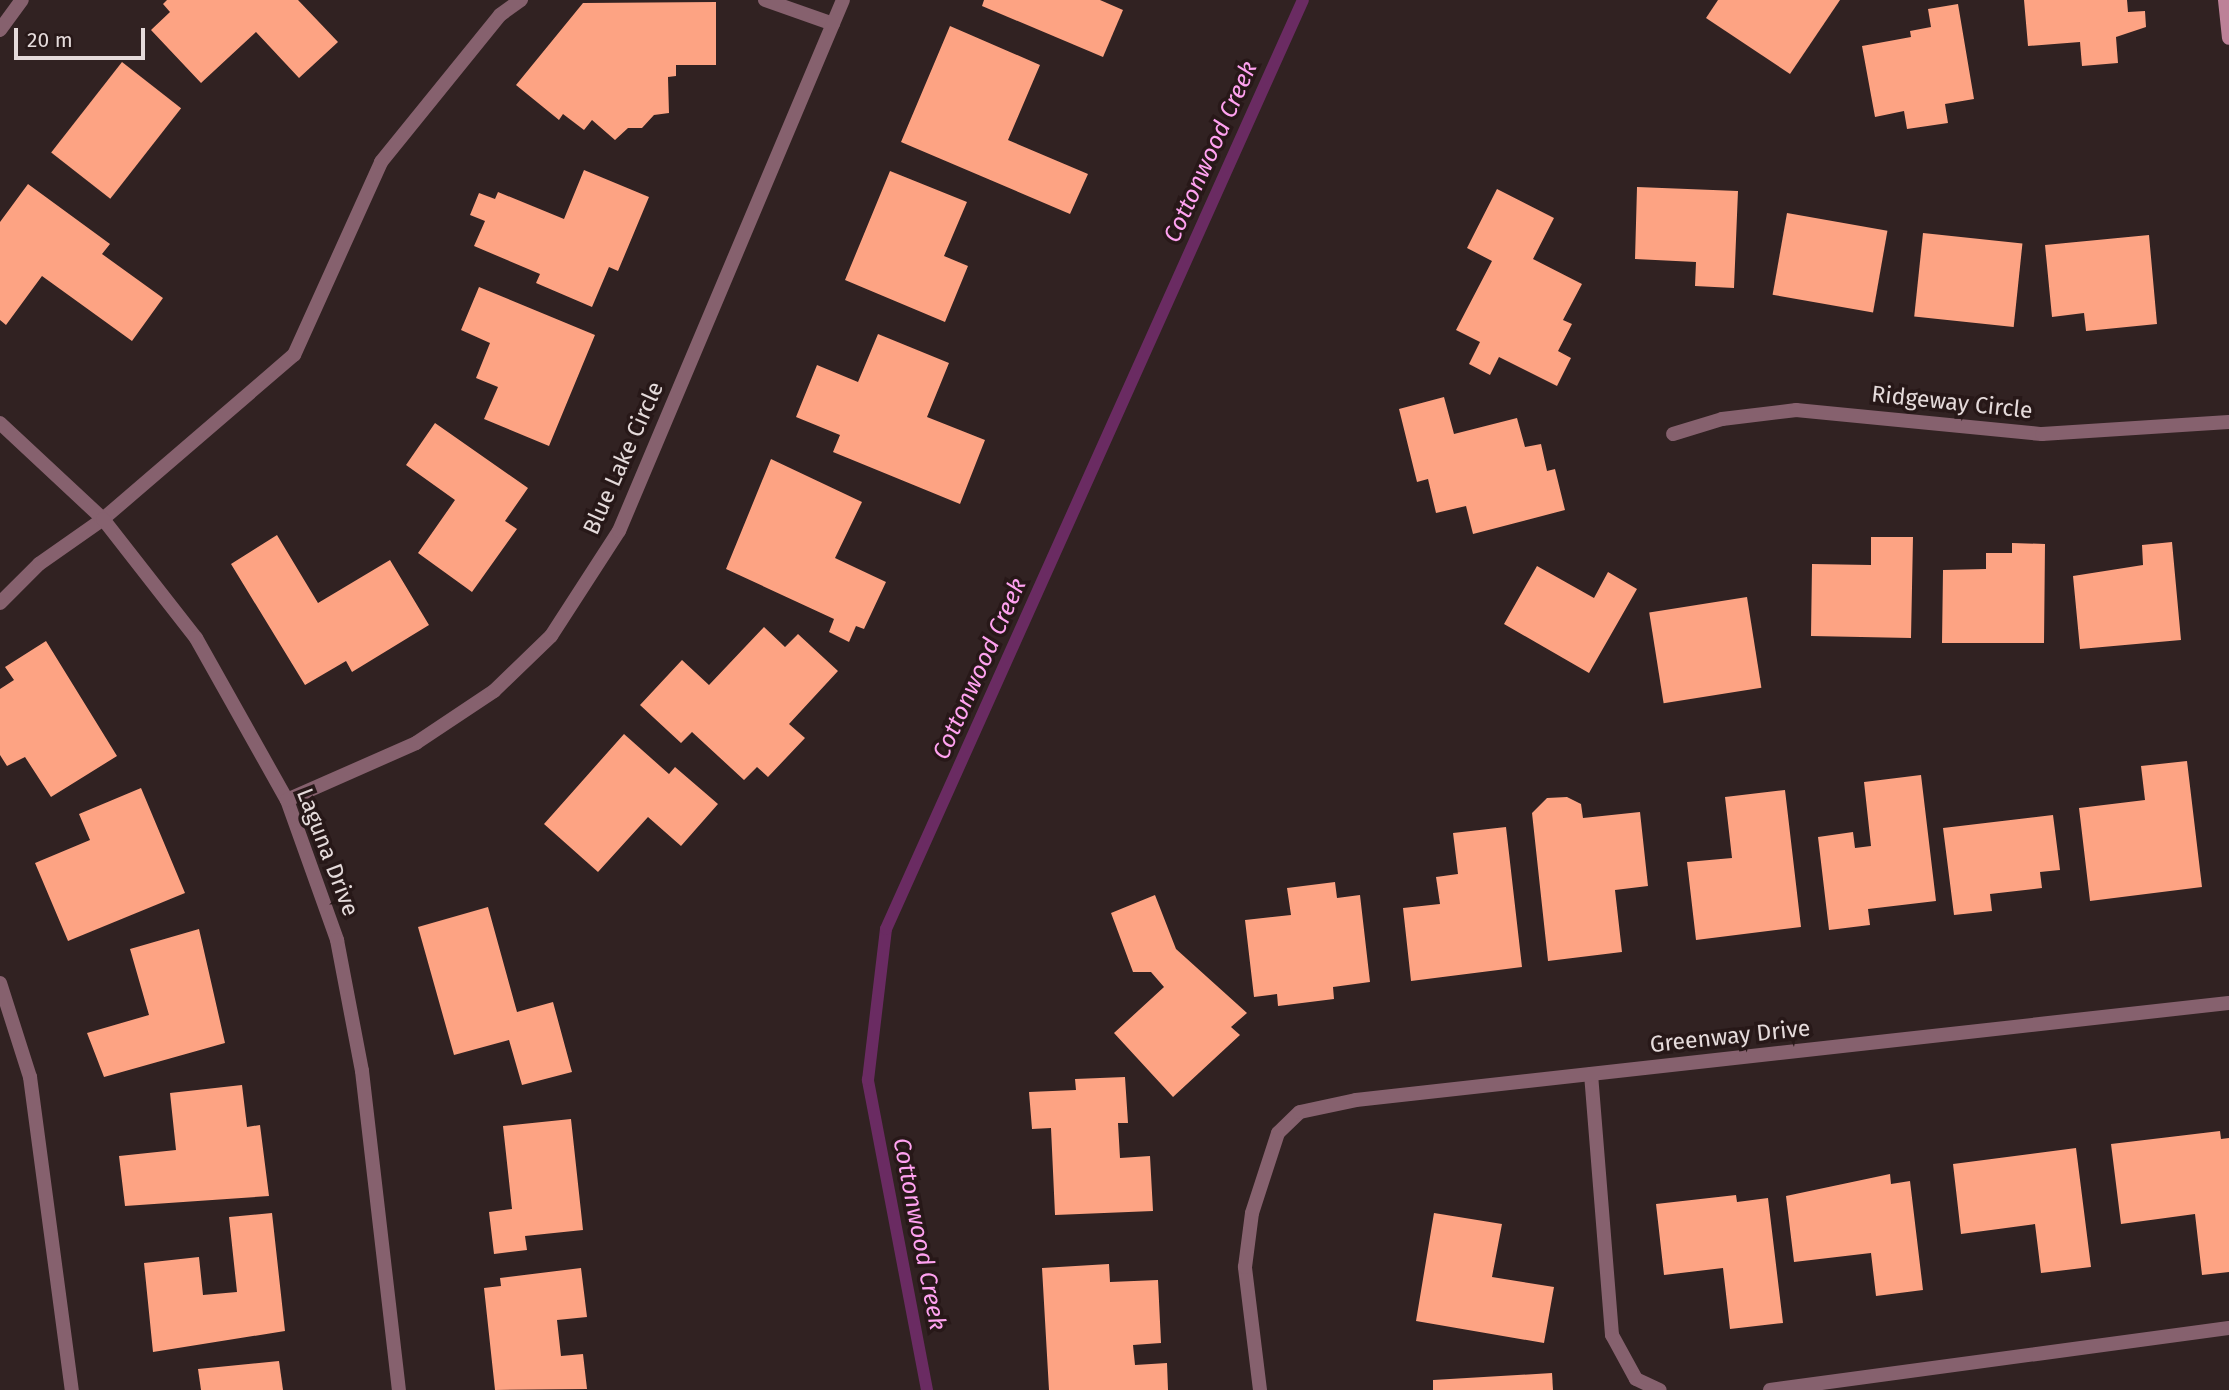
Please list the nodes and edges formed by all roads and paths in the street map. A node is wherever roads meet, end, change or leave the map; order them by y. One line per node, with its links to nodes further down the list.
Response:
1 (22, 0): 7 (street)
2 (521, 0): 12 (street)
3 (765, 0): 6 (street)
4 (843, 0): 6 (street, Blue Lake Circle)
5 (2225, 0): 8 (street)
6 (833, 24): 14 (street, Blue Lake Circle)
7 (0, 30)
8 (2229, 38)
9 (2229, 422): 11 (street, Ridgeway Circle)
10 (0, 423): 12 (street, Laguna Drive)
11 (1673, 434)
12 (103, 519): 13 (street); 14 (street, Laguna Drive)
13 (0, 604)
14 (287, 800): 20 (street, Laguna Drive)
15 (0, 983): 19 (street)
16 (2229, 1003): 17 (street, Greenway Drive)
17 (1591, 1074): 21 (street, Greenway Drive); 22 (street)
18 (2229, 1328): 23 (street)
19 (72, 1390)
20 (399, 1390)
21 (1260, 1390)
22 (1660, 1390)
23 (1770, 1390)

